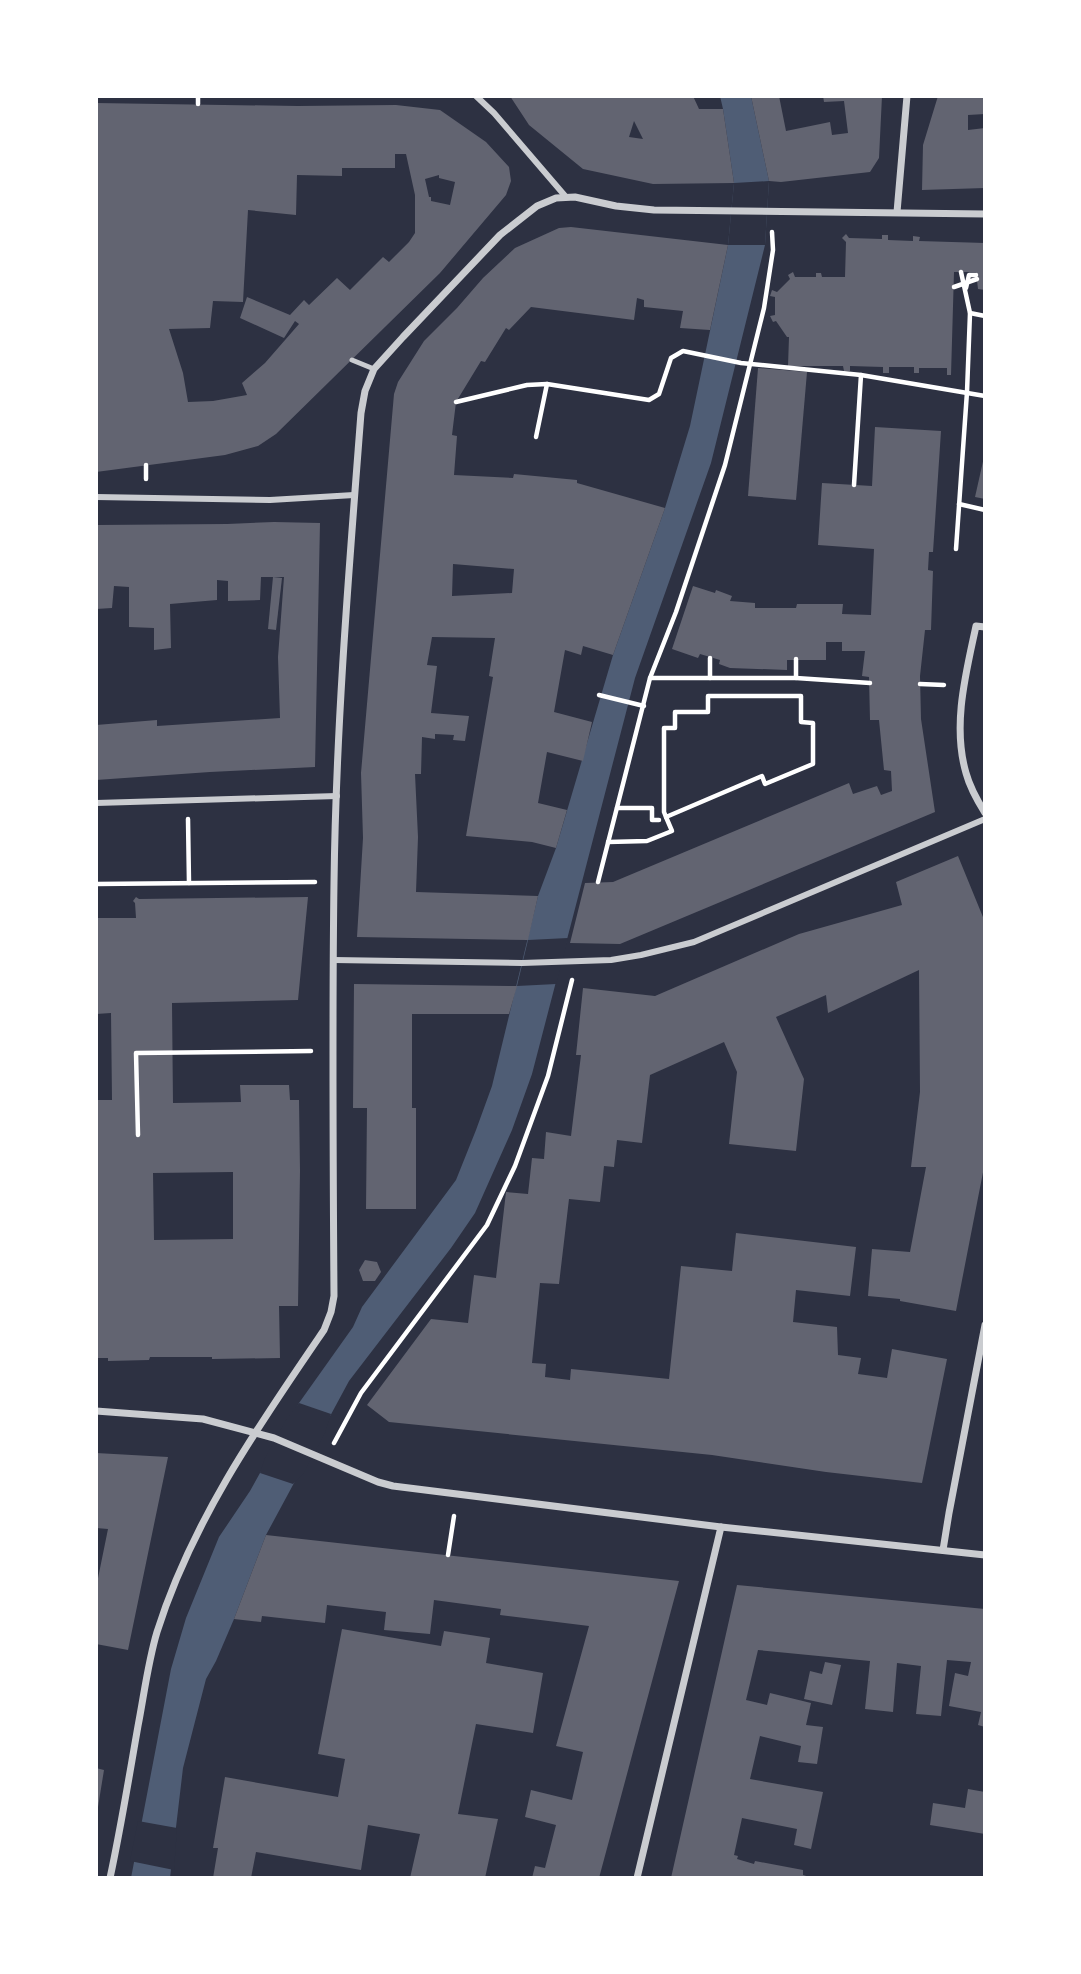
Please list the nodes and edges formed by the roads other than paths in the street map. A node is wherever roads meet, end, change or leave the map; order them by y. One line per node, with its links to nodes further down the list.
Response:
1 (476, 96): 3 (street)
2 (907, 96): 4 (street)
3 (566, 197): 4 (street); 7 (street)
4 (897, 212): 5 (street)
5 (985, 214)
6 (352, 360): 7 (lane)
7 (374, 369): 8 (street)
8 (354, 495): 9 (street); 11 (street)
9 (96, 497)
10 (985, 627): 13 (street)
11 (337, 796): 12 (street); 15 (street)
12 (96, 803)
13 (985, 813)
14 (985, 819): 15 (street)
15 (334, 960): 18 (street)
16 (985, 1325): 20 (street)
17 (96, 1411): 18 (street)
18 (254, 1433): 19 (street); 22 (street)
19 (721, 1527): 20 (street); 23 (street)
20 (943, 1550): 21 (street)
21 (985, 1555)
22 (110, 1878)
23 (638, 1878)

